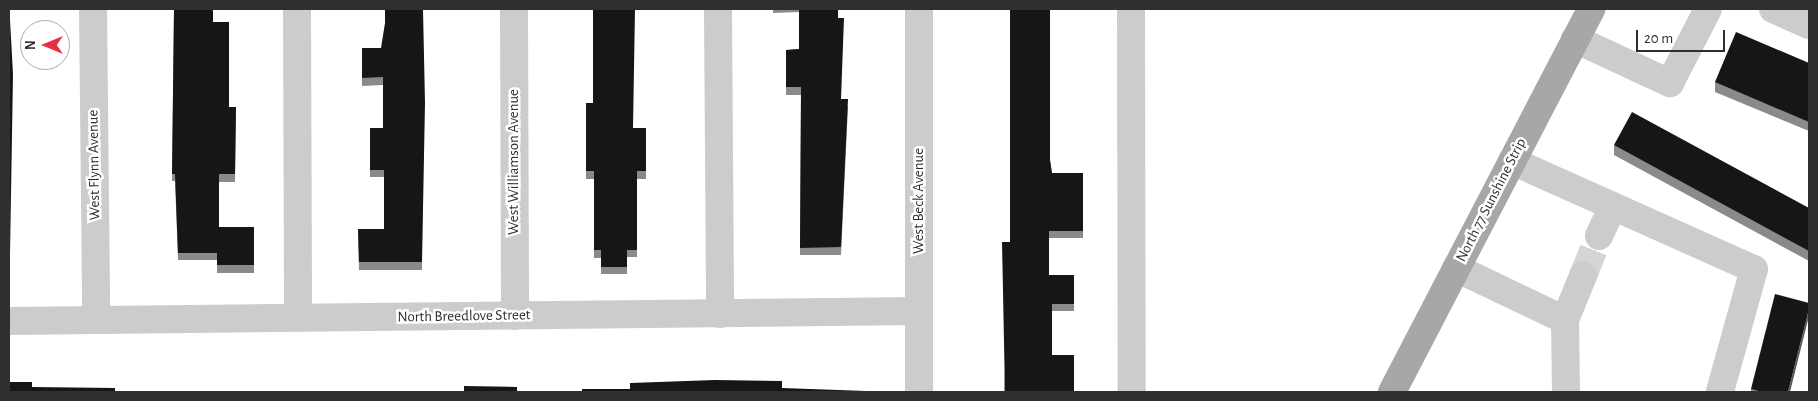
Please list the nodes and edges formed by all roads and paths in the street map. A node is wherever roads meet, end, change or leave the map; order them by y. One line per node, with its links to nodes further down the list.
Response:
1 (93, 9): 21 (street, West Flynn Avenue)
2 (297, 9): 20 (street)
3 (514, 9): 19 (street, West Williamson Avenue)
4 (718, 9): 18 (street)
5 (919, 9): 17 (street, West Beck Avenue)
6 (1132, 9): 25 (street)
7 (1590, 9): 11 (main road, North 77 Sunshine Strip)
8 (1708, 9): 11 (street)
9 (1773, 9): 10 (street)
10 (1809, 25)
11 (1575, 39): 12 (main road, North 77 Sunshine Strip)
12 (1512, 160): 13 (street); 15 (main road, North 77 Sunshine Strip)
13 (1613, 206): 14 (street); 28 (street)
14 (1599, 236)
15 (1456, 268): 22 (street); 26 (main road, North 77 Sunshine Strip)
16 (1583, 276): 22 (street)
17 (919, 312): 18 (street, North Breedlove Street); 24 (street, West Beck Avenue)
18 (720, 314): 19 (street, North Breedlove Street)
19 (515, 316): 20 (street, North Breedlove Street)
20 (298, 318): 21 (street, North Breedlove Street)
21 (96, 320): 23 (street, North Breedlove Street)
22 (1565, 320): 27 (street)
23 (9, 321)
24 (919, 392)
25 (1132, 392)
26 (1392, 392)
27 (1566, 392)
28 (1720, 392)

